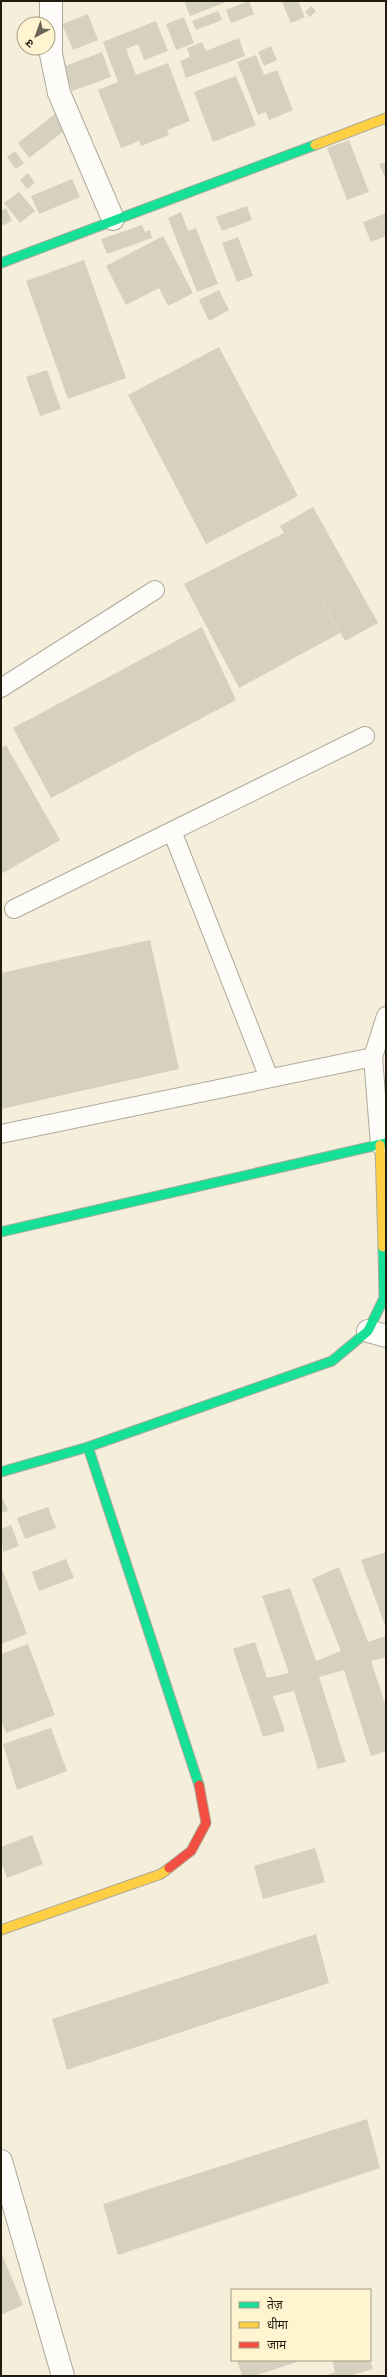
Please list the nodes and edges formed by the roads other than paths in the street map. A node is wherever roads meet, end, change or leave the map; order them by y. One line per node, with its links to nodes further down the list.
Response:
1 (51, 1): 3 (street)
2 (386, 118): 3 (street)
3 (113, 219): 4 (street)
4 (1, 263)
5 (155, 590): 6 (lane)
6 (1, 688)
7 (365, 736): 8 (lane)
8 (172, 831): 9 (lane); 12 (lane)
9 (14, 910)
10 (386, 1016): 11 (lane)
11 (373, 1057): 12 (lane); 14 (lane)
12 (269, 1078): 13 (lane)
13 (1, 1134)
14 (383, 1144): 15 (street); 16 (street)
15 (1, 1232)
16 (377, 1334): 17 (street)
17 (88, 1447): 18 (street); 19 (street)
18 (1, 1472)
19 (1, 1930)
20 (1, 2161): 21 (street)
21 (63, 2376)

